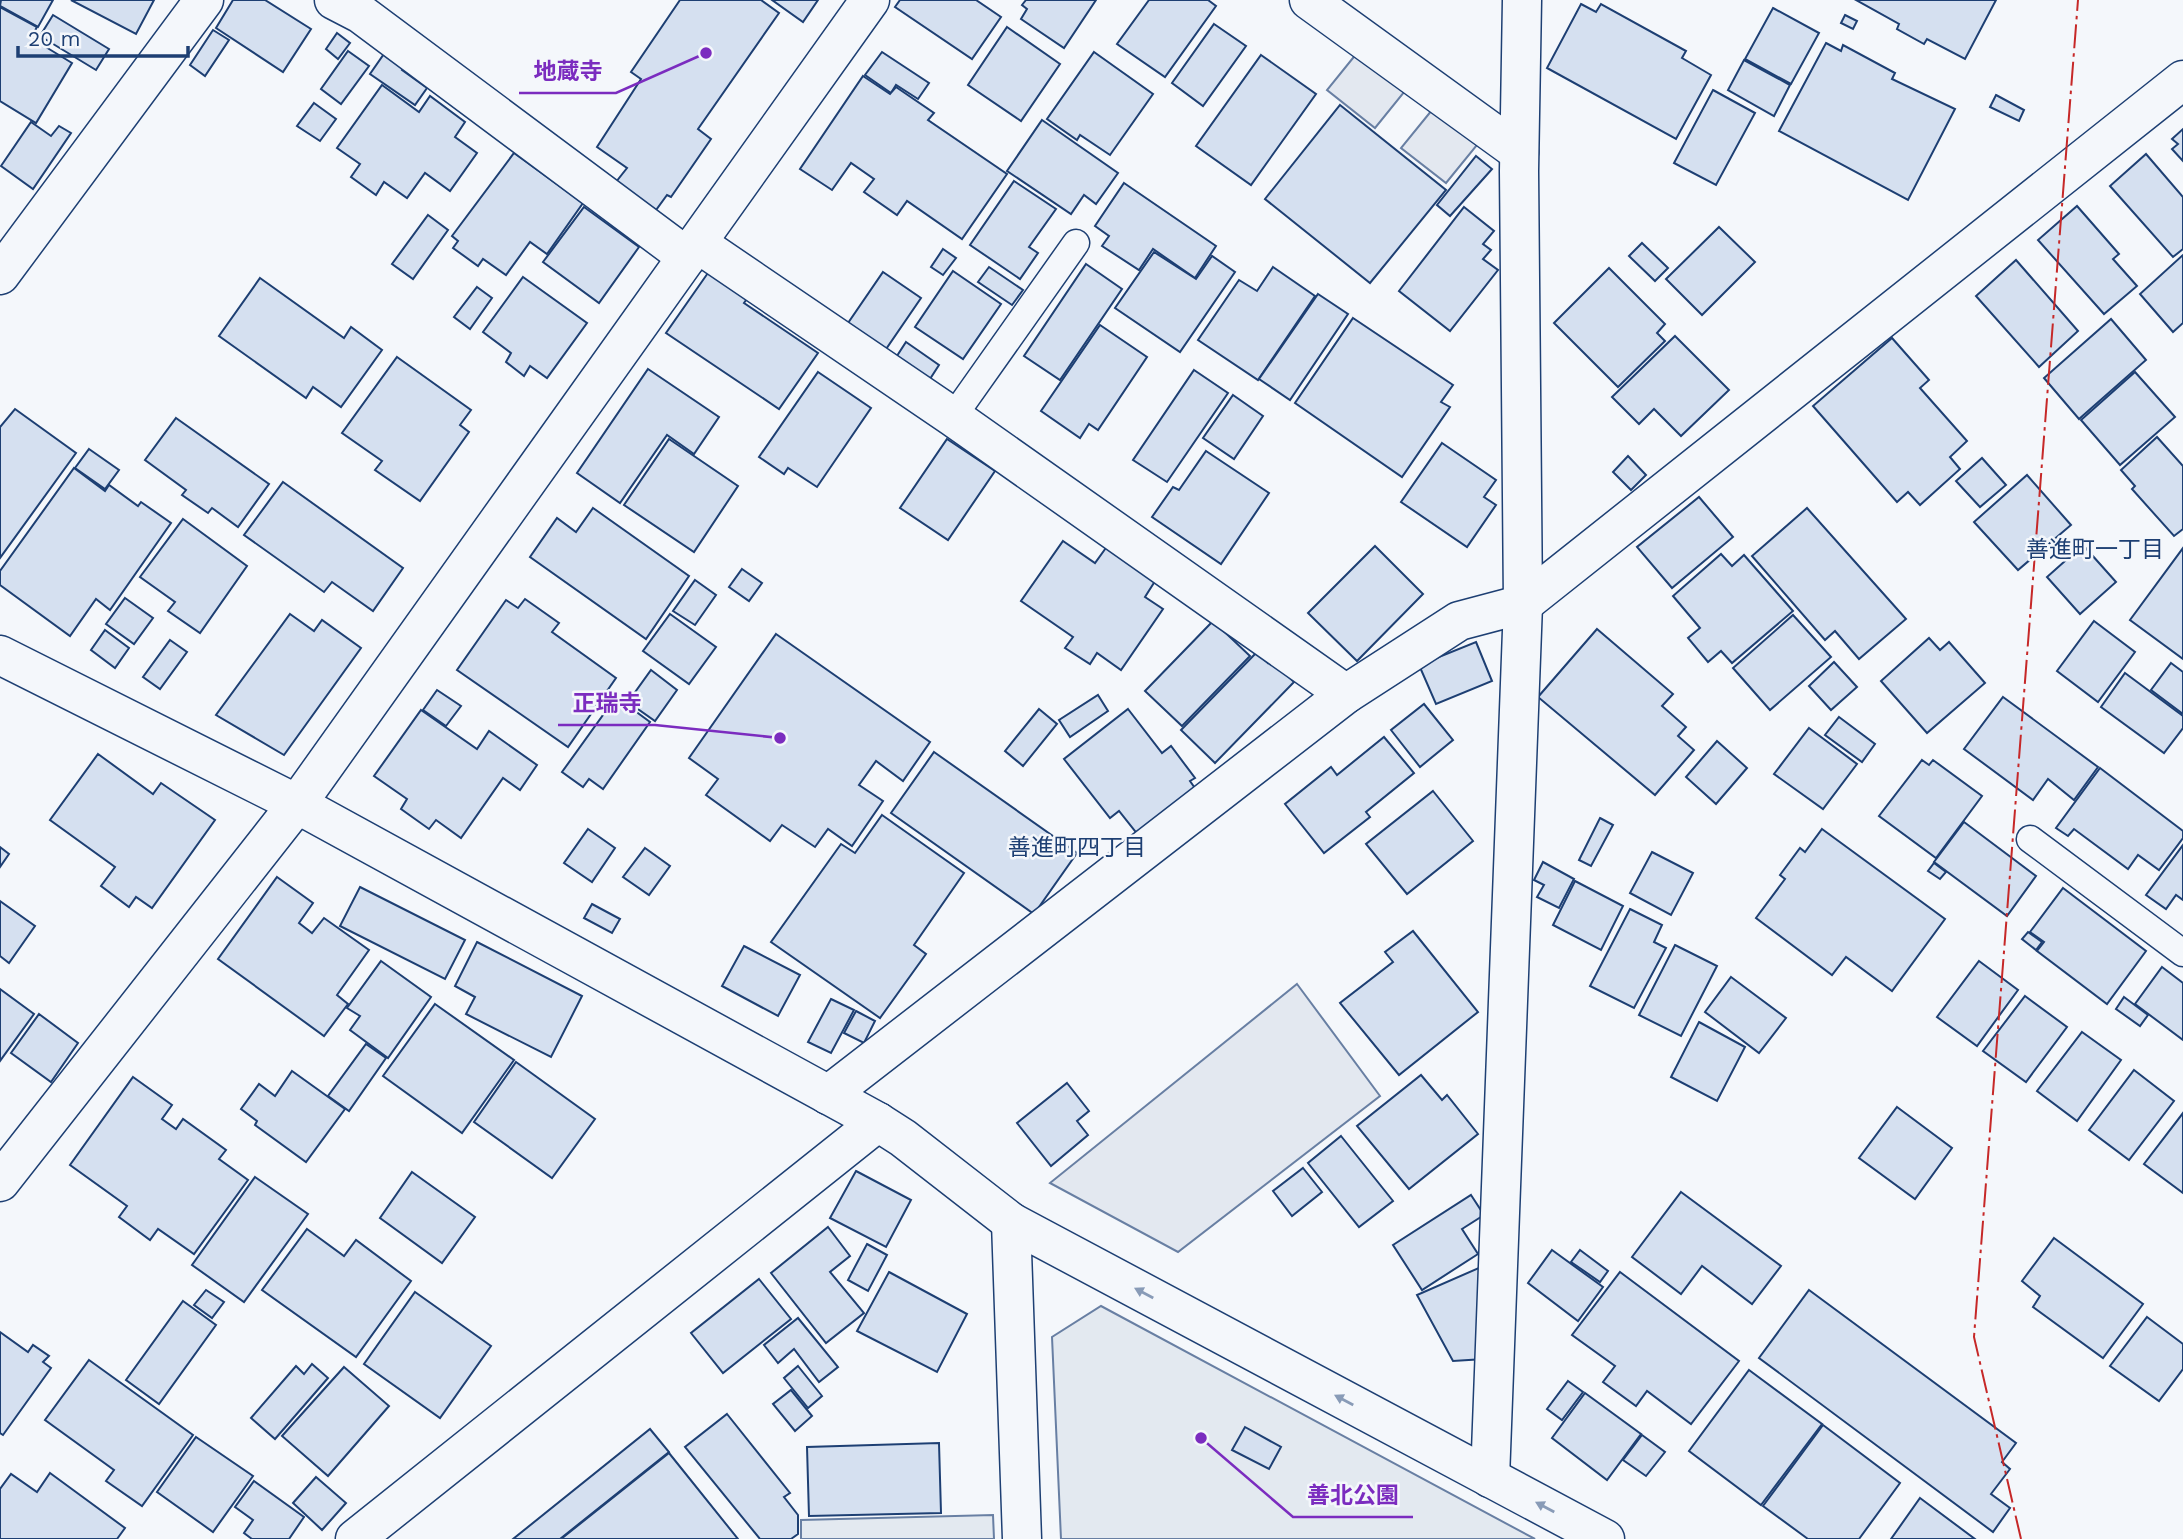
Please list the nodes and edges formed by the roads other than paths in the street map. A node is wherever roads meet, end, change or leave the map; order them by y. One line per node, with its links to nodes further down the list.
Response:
1 (204, 0): 8 (street)
2 (334, 0): 10 (street)
3 (870, 0): 10 (street)
4 (1308, 0): 7 (street)
5 (1522, 0): 7 (street)
6 (2183, 80): 13 (street)
7 (1519, 152): 13 (street)
8 (13, 231): 11 (street)
9 (1076, 243): 12 (lane)
10 (692, 250): 12 (street); 16 (street)
11 (0, 275)
12 (953, 417): 15 (street)
13 (1523, 604): 15 (street); 23 (street)
14 (0, 655): 16 (street)
15 (1346, 694): 19 (street)
16 (297, 804): 19 (street); 21 (street)
17 (2030, 839): 18 (lane)
18 (2183, 953)
19 (828, 1095): 20 (street)
20 (878, 1122): 22 (street); 24 (street)
21 (0, 1182)
22 (1011, 1222): 23 (street, one-way to 22); 25 (street)
23 (1490, 1478): 26 (street, one-way to 23)
24 (355, 1539)
25 (1021, 1539)
26 (1605, 1539)

